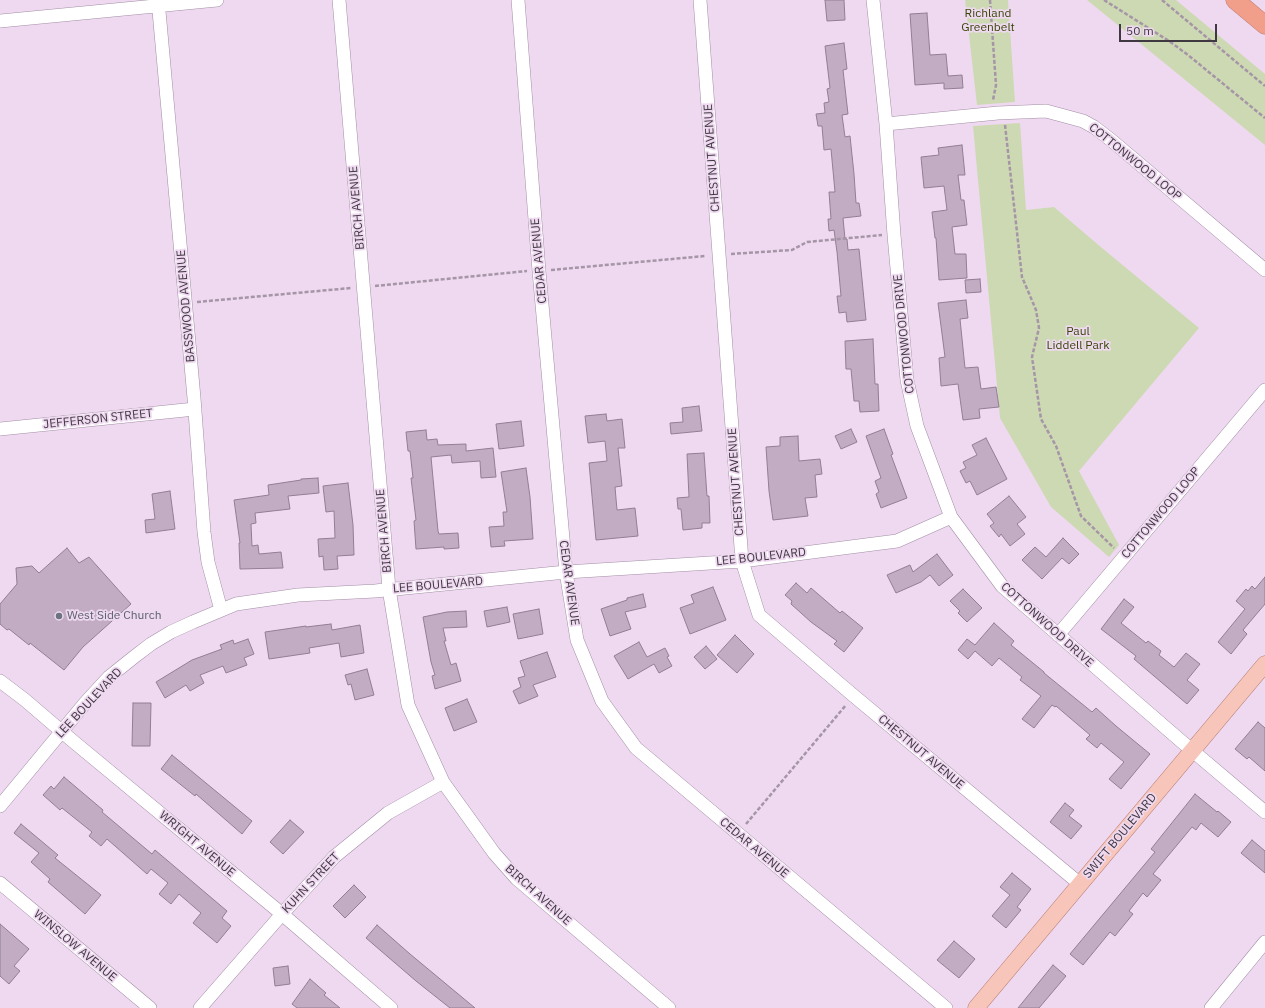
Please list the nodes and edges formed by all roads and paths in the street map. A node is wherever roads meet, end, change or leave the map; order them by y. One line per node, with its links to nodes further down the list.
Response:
1 (217, 0): 10 (street)
2 (339, 0): 34 (street, BIRCH AVENUE)
3 (518, 0): 33 (street, CEDAR AVENUE)
4 (700, 0): 32 (street, CHESTNUT AVENUE)
5 (873, 0): 16 (street, COTTONWOOD DRIVE)
6 (990, 0): 14 (path)
7 (1104, 0): 15 (path)
8 (1162, 0): 13 (path)
9 (1235, 0): 12 (highway)
10 (158, 3): 11 (street); 28 (street, BASSWOOD AVENUE)
11 (0, 21)
12 (1265, 26)
13 (1265, 86)
14 (993, 100)
15 (1265, 118)
16 (886, 124): 22 (street, COTTONWOOD LOOP); 30 (street, COTTONWOOD DRIVE)
17 (1004, 125): 31 (path)
18 (883, 235): 19 (path)
19 (729, 255)
20 (705, 256): 21 (path)
21 (551, 270)
22 (1265, 270)
23 (530, 271): 24 (path)
24 (375, 286)
25 (352, 288): 26 (path)
26 (197, 302)
27 (1265, 390): 36 (street, COTTONWOOD LOOP)
28 (195, 409): 29 (street, JEFFERSON STREET); 35 (street, BASSWOOD AVENUE)
29 (0, 429)
30 (950, 517): 32 (street, LEE BOULEVARD); 36 (street, COTTONWOOD DRIVE)
31 (1114, 548)
32 (742, 561): 33 (street, LEE BOULEVARD); 47 (street, CHESTNUT AVENUE)
33 (566, 572): 34 (street, LEE BOULEVARD); 54 (street, CEDAR AVENUE)
34 (389, 589): 35 (street, LEE BOULEVARD); 42 (street, BIRCH AVENUE)
35 (221, 610): 40 (street, LEE BOULEVARD)
36 (1058, 635): 41 (street, COTTONWOOD DRIVE)
37 (1265, 664): 41 (main road, SWIFT BOULEVARD)
38 (0, 681): 40 (street, WRIGHT AVENUE)
39 (846, 705): 45 (path)
40 (62, 732): 43 (street, LEE BOULEVARD); 48 (street, WRIGHT AVENUE)
41 (1192, 750): 44 (street, COTTONWOOD DRIVE); 47 (main road, SWIFT BOULEVARD)
42 (443, 782): 48 (street, KUHN STREET); 53 (street, BIRCH AVENUE)
43 (0, 806)
44 (1265, 812)
45 (746, 824)
46 (0, 883): 50 (street, WINSLOW AVENUE)
47 (1080, 884): 55 (main road, SWIFT BOULEVARD)
48 (282, 914): 51 (street, KUHN STREET); 52 (street, WRIGHT AVENUE)
49 (1265, 942): 56 (street)
50 (150, 1008)
51 (200, 1008)
52 (392, 1008)
53 (669, 1008)
54 (946, 1008)
55 (976, 1008)
56 (1211, 1008)

